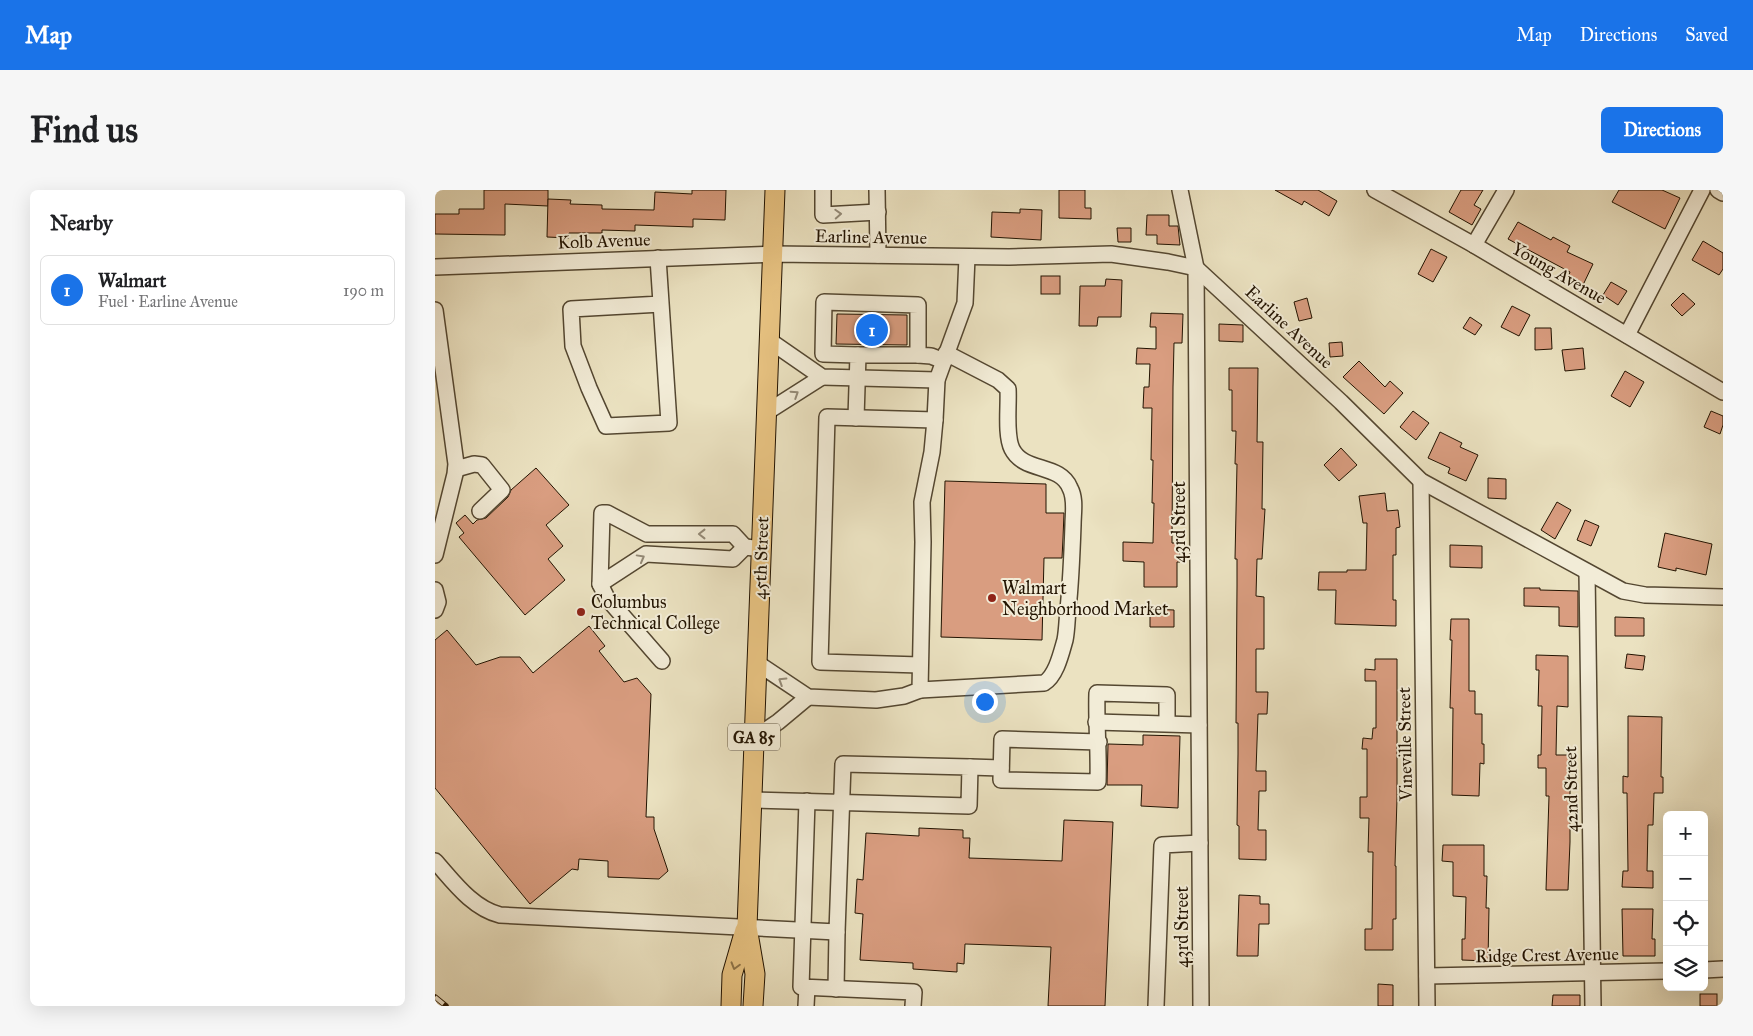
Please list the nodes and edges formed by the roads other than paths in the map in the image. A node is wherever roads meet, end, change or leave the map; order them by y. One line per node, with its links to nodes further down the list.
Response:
1 (775, 190): 12 (main road, 45th Street / GA 85)
2 (823, 190): 10 (street, one-way to 10)
3 (877, 190): 10 (street)
4 (1180, 190): 17 (street, 43rd Street)
5 (1375, 190): 11 (street, Young Avenue)
6 (1506, 190): 11 (street)
7 (1702, 190): 20 (street)
8 (1718, 190): 9 (street)
9 (1723, 193)
10 (878, 212): 13 (street)
11 (1474, 245): 20 (street, Young Avenue)
12 (774, 254): 13 (street, Earline Avenue); 15 (street, Kolb Avenue); 21 (main road, 45th Street / GA 85)
13 (878, 255): 14 (street, Earline Avenue)
14 (967, 257): 17 (street, Earline Avenue); 24 (street)
15 (658, 258): 16 (street, Kolb Avenue); 18 (street)
16 (435, 267)
17 (1196, 268): 33 (street, Earline Avenue); 49 (street, 43rd Street)
18 (661, 304): 18 (street)
19 (435, 310): 32 (street)
20 (1627, 335): 28 (street, Young Avenue)
21 (770, 341): 25 (street); 29 (main road, 45th Street / GA 85)
22 (858, 355): 23 (street); 23 (street); 26 (street)
23 (918, 355): 24 (street)
24 (945, 357): 27 (street); 45 (street)
25 (822, 377): 26 (street); 29 (street, one-way to 25)
26 (857, 378): 27 (street); 30 (street)
27 (937, 380): 31 (street)
28 (1723, 392)
29 (767, 412): 36 (main road, 45th Street / GA 85)
30 (856, 418): 31 (street); 44 (street)
31 (935, 420): 44 (street)
32 (456, 469): 34 (street); 35 (street)
33 (1421, 481): 37 (street, Earline Avenue); 66 (street, Vineville Street)
34 (480, 511)
35 (436, 548)
36 (753, 548): 38 (street, one-way to 36); 38 (street, one-way to 38); 43 (main road, 45th Street / GA 85)
37 (1587, 572): 40 (street, Earline Avenue); 65 (street, 42nd Street)
38 (600, 584): 42 (street)
39 (435, 590): 41 (street)
40 (1723, 597)
41 (435, 610)
42 (662, 660)
43 (757, 663): 46 (street, one-way to 43); 50 (main road, 45th Street / GA 85)
44 (920, 665): 45 (street)
45 (920, 690): 46 (street)
46 (808, 697): 50 (street)
47 (1096, 722): 48 (street); 48 (street); 51 (street)
48 (1167, 723): 49 (street)
49 (1199, 725): 57 (street, 43rd Street)
50 (754, 738): 54 (main road, 45th Street / GA 85)
51 (1099, 742): 53 (street); 53 (street)
52 (970, 767): 53 (street); 56 (street); 56 (street)
53 (1001, 768)
54 (751, 800): 55 (street); 59 (main road, 45th Street / GA 85)
55 (807, 802): 56 (street); 60 (street)
56 (843, 802): 61 (street)
57 (1200, 843): 73 (street); 74 (street, 43rd Street)
58 (435, 861): 59 (street)
59 (747, 927): 60 (street); 69 (main road, 45th Street / GA 85, one-way to 69); 70 (main road, 45th Street / GA 85)
60 (803, 930): 61 (street); 67 (street)
61 (837, 932): 68 (street)
62 (1723, 969): 63 (street)
63 (1708, 970)
64 (1663, 971): 65 (street, Ridge Crest Avenue)
65 (1593, 973): 66 (street, Ridge Crest Avenue); 76 (street, 42nd Street)
66 (1427, 976): 75 (street, Vineville Street)
67 (807, 987): 68 (street); 71 (street)
68 (837, 989): 72 (street)
69 (731, 1006)
70 (753, 1006)
71 (806, 1006)
72 (913, 1006)
73 (1156, 1006)
74 (1201, 1006)
75 (1427, 1006)
76 (1593, 1006)

